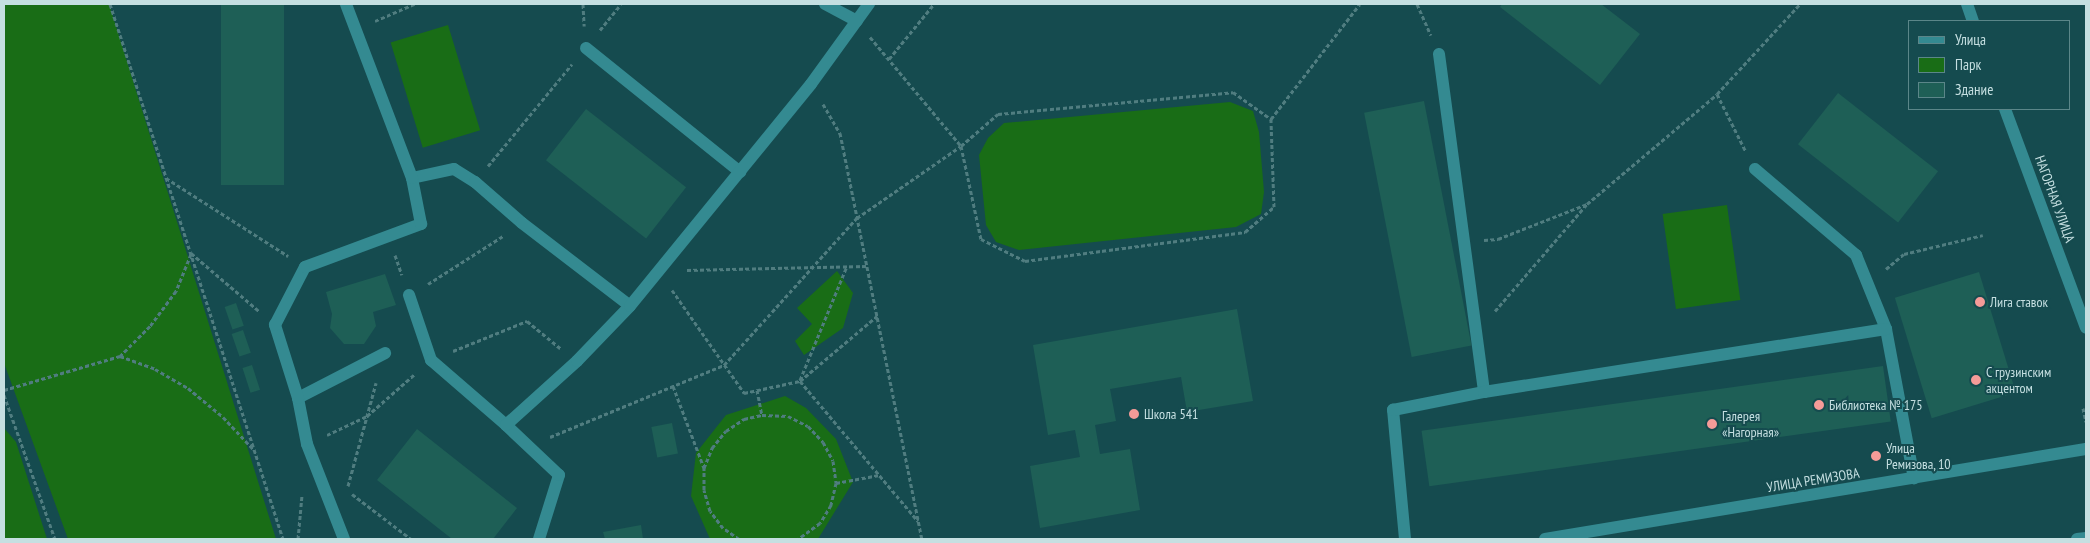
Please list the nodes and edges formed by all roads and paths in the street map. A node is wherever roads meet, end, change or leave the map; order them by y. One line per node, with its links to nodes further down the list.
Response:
1 (110, 4): 25 (path)
2 (346, 4): 14 (street)
3 (414, 4): 14 (path)
4 (621, 4): 15 (path)
5 (825, 4): 13 (street)
6 (869, 4): 13 (street)
7 (934, 4): 17 (path)
8 (1360, 4): 21 (path)
9 (1417, 4): 16 (path)
10 (1800, 4): 19 (path)
11 (1967, 4): 12 (street)
12 (1973, 20)
13 (857, 21): 17 (path); 18 (street)
14 (356, 29): 26 (street)
15 (586, 48): 24 (street); 27 (path)
16 (1439, 54): 47 (street)
17 (889, 59): 22 (path)
18 (811, 84): 24 (street); 29 (path)
19 (1717, 94): 23 (path); 28 (path)
20 (2005, 110): 45 (street, НАГОРНАЯ УЛИЦА)
21 (1271, 118): 22 (path); 22 (path)
22 (961, 146): 29 (path)
23 (1755, 169): 46 (street)
24 (740, 172): 40 (street)
25 (165, 178): 34 (path); 39 (path)
26 (412, 178): 27 (street); 32 (street)
27 (475, 182): 30 (street)
28 (1588, 204): 33 (path); 47 (path)
29 (857, 218): 36 (path); 38 (path)
30 (522, 223): 41 (path); 42 (street)
31 (1983, 235): 35 (path)
32 (389, 236): 39 (street); 41 (path)
33 (1498, 239)
34 (191, 253): 44 (path); 49 (path); 64 (path)
35 (1904, 254)
36 (811, 266): 37 (path); 40 (path); 50 (path)
37 (848, 266): 38 (path); 51 (path)
38 (867, 266): 43 (path)
39 (305, 267): 44 (street)
40 (659, 272): 42 (street); 50 (path)
41 (409, 296): 61 (street)
42 (630, 306): 61 (street)
43 (877, 316): 51 (path); 70 (path)
44 (275, 325): 57 (street)
45 (2086, 328)
46 (1886, 329): 55 (street); 67 (street)
47 (1476, 333): 55 (street)
48 (385, 354): 57 (street); 69 (path)
49 (120, 356): 53 (path); 64 (path)
50 (724, 365): 52 (path); 54 (path)
51 (800, 381): 54 (path); 66 (path)
52 (673, 386): 62 (path); 65 (path)
53 (4, 390)
54 (757, 390): 59 (path)
55 (1484, 392): 81 (street)
56 (4, 395): 73 (path)
57 (298, 398): 71 (street)
58 (2083, 408): 60 (path)
59 (762, 415): 65 (path); 68 (path)
60 (2086, 422)
61 (506, 426): 62 (street)
62 (529, 446): 77 (street)
63 (2086, 449): 67 (street, УЛИЦА РЕМИЗОВА)
64 (255, 451): 74 (path)
65 (704, 468): 78 (path)
66 (879, 475): 68 (path); 70 (path)
67 (1914, 478): 82 (street, УЛИЦА РЕМИЗОВА)
68 (836, 483): 79 (path)
69 (347, 490): 71 (path); 76 (path)
70 (918, 521): 80 (path)
71 (338, 522): 75 (street)
72 (2086, 538): 83 (street)
73 (55, 539)
74 (284, 539)
75 (344, 539)
76 (411, 539)
77 (539, 539)
78 (739, 539)
79 (798, 539)
80 (922, 539)
81 (1405, 539)
82 (1545, 539)
83 (2077, 539)

